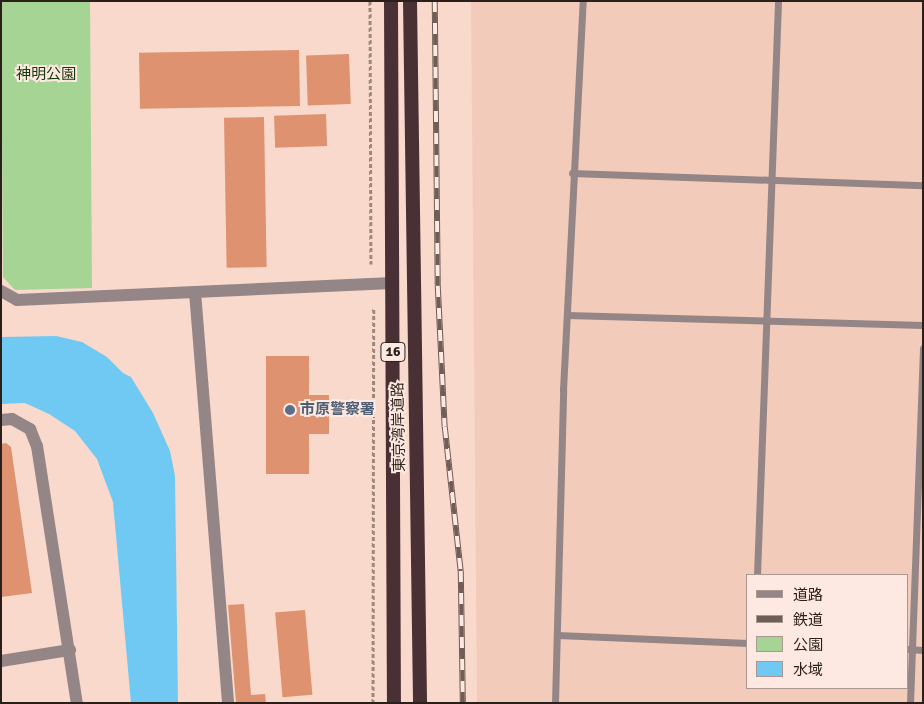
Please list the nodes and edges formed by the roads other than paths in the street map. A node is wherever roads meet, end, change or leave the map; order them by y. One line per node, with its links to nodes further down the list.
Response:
1 (391, 1): 8 (highway, 東京湾岸道路 / 16)
2 (410, 1): 26 (highway, 東京湾岸道路 / 16)
3 (583, 1): 5 (lane)
4 (778, 1): 6 (lane)
5 (572, 173): 6 (lane); 11 (lane)
6 (771, 178): 7 (lane); 12 (lane)
7 (923, 185)
8 (393, 283): 10 (street); 25 (highway, 東京湾岸道路 / 16)
9 (1, 291): 10 (street)
10 (195, 292): 24 (street)
11 (568, 315): 12 (lane); 17 (lane)
12 (766, 321): 13 (lane); 16 (lane)
13 (923, 325)
14 (923, 348): 19 (lane)
15 (1, 420): 20 (street)
16 (757, 574)
17 (556, 635): 18 (lane); 27 (lane)
18 (746, 643)
19 (910, 649): 21 (lane); 28 (lane)
20 (70, 650): 22 (street); 23 (street)
21 (923, 650)
22 (1, 661)
23 (77, 703)
24 (228, 703)
25 (394, 703)
26 (420, 703)
27 (555, 703)
28 (910, 703)

